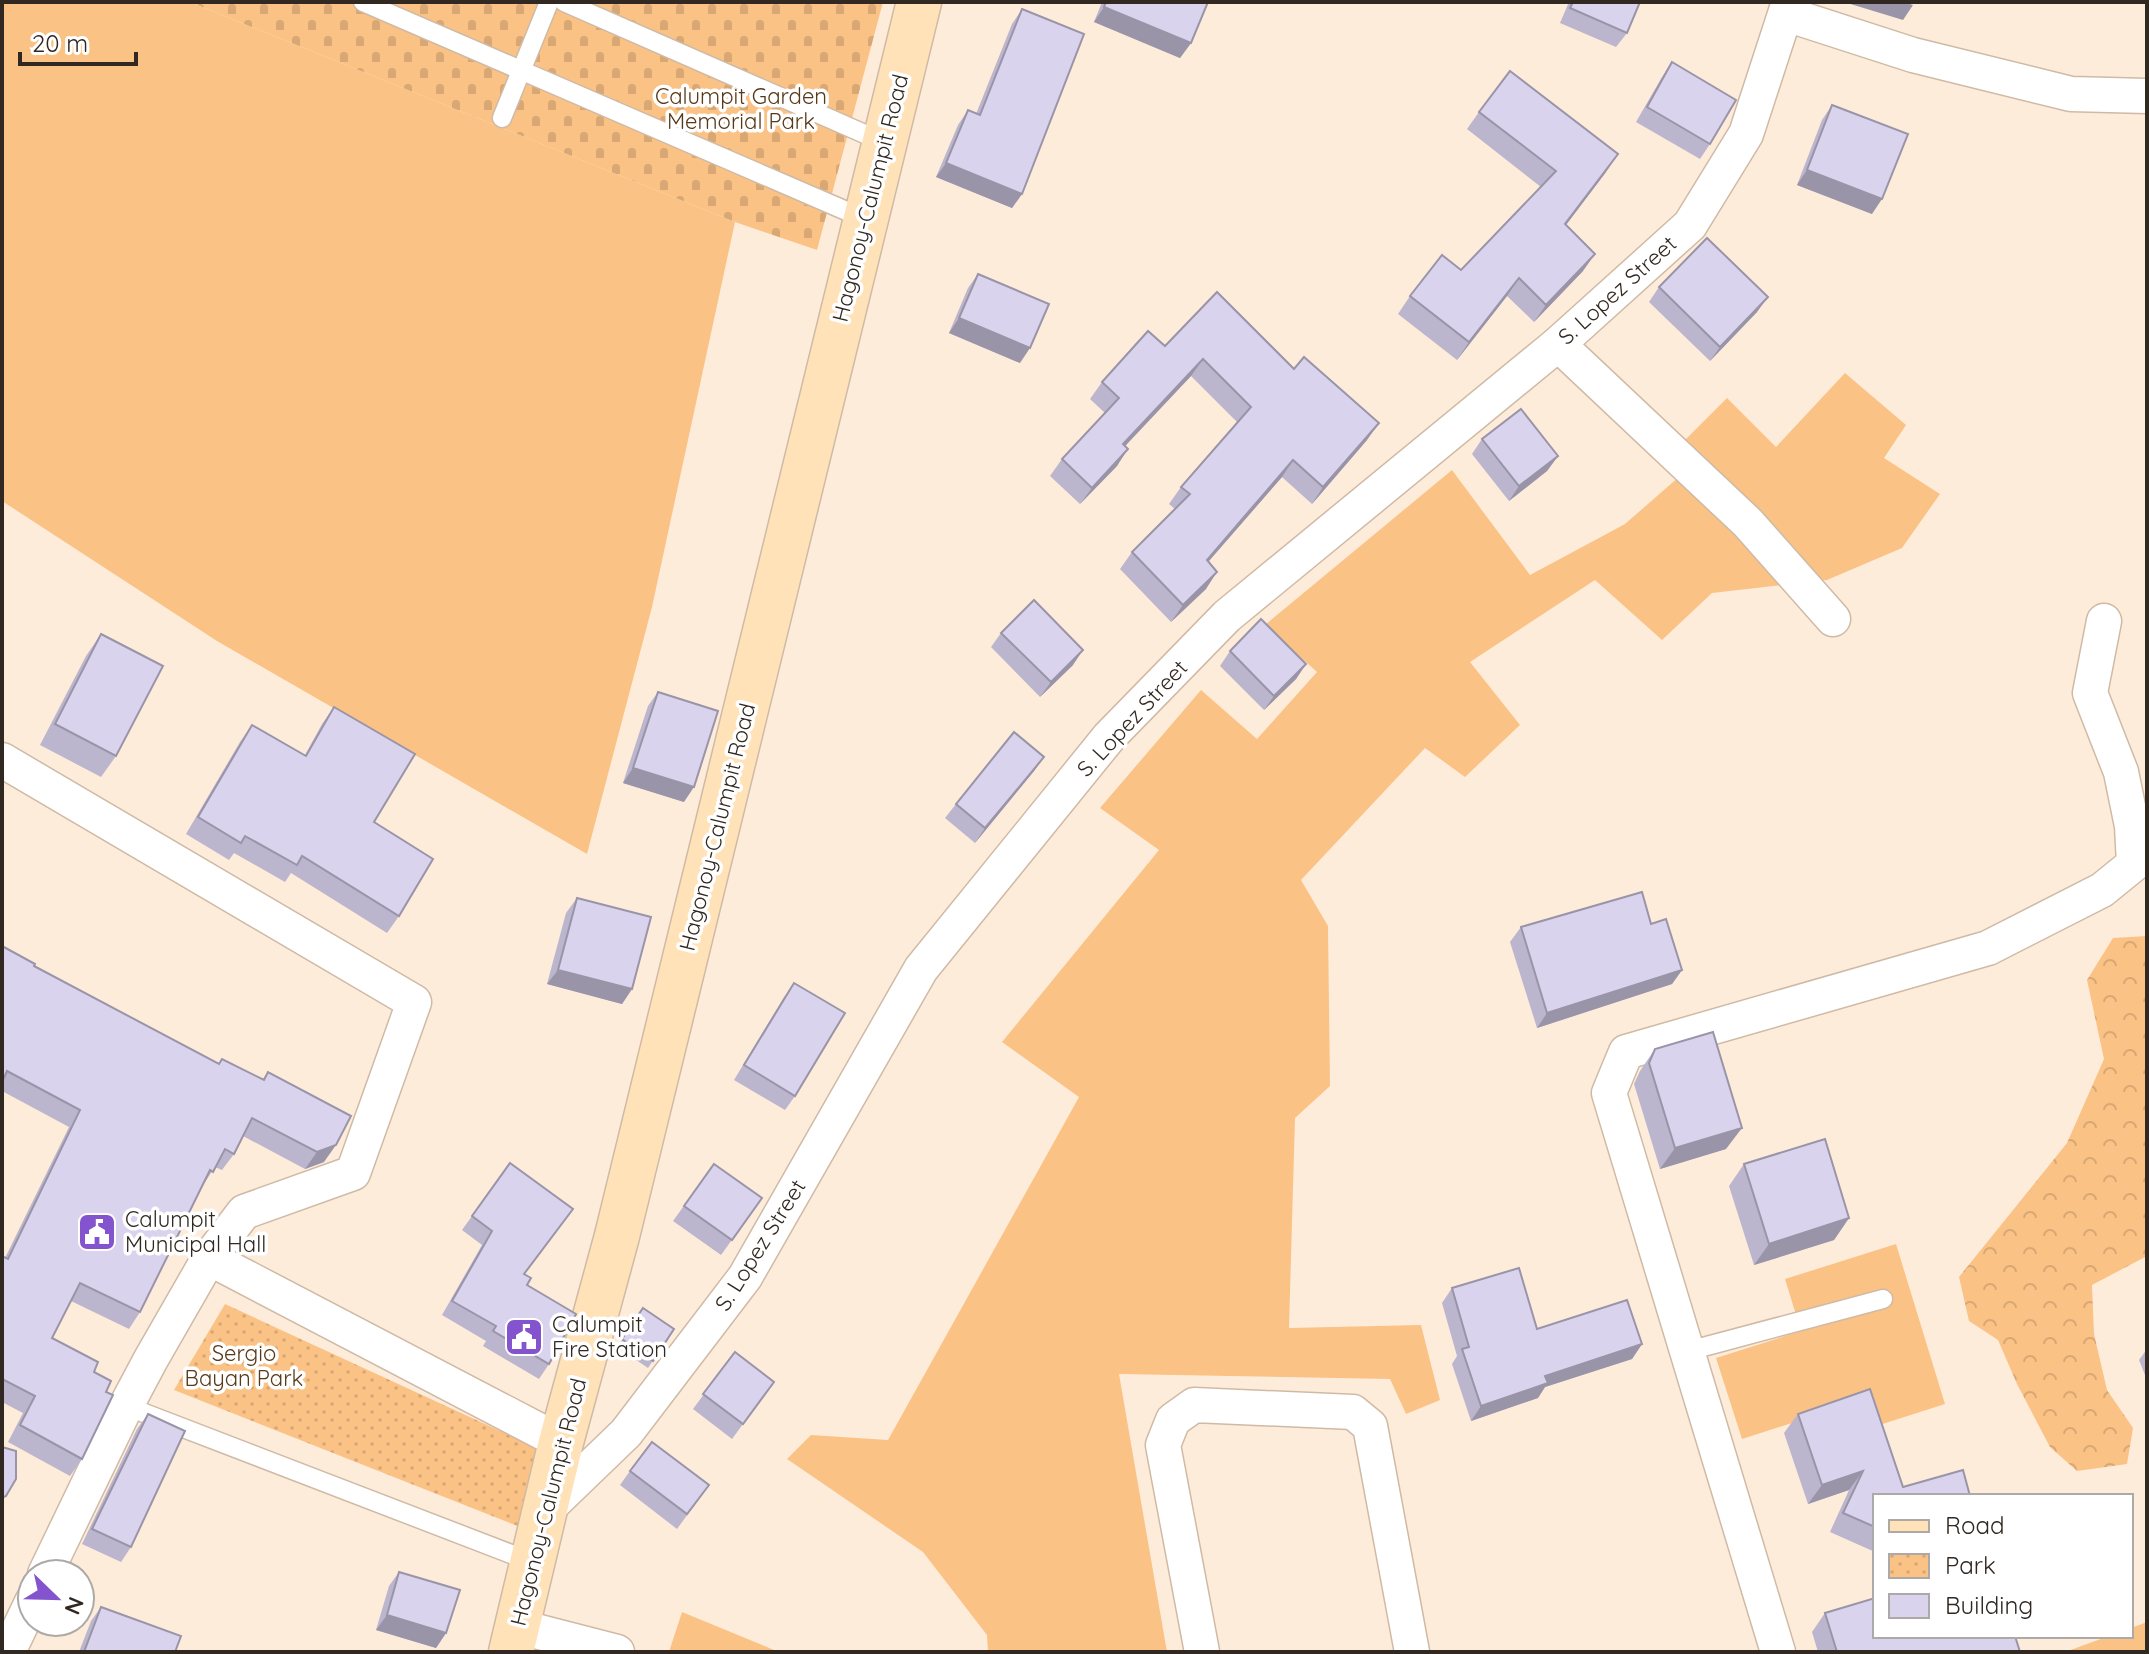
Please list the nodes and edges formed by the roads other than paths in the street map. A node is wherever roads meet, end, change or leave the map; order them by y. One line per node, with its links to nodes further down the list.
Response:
1 (363, 2): 6 (lane)
2 (549, 2): 6 (lane)
3 (564, 2): 9 (lane)
4 (919, 2): 9 (main road, Hagonoy-Calumpit Road)
5 (1787, 8): 7 (street); 11 (street, S. Lopez Street)
6 (521, 69): 8 (lane); 10 (lane)
7 (2147, 96)
8 (502, 118)
9 (883, 142): 10 (main road, Hagonoy-Calumpit Road)
10 (865, 219): 19 (main road, Hagonoy-Calumpit Road)
11 (1558, 344): 12 (street); 20 (street, S. Lopez Street)
12 (1833, 619)
13 (2104, 621): 17 (street)
14 (2, 760): 15 (street)
15 (209, 1258): 18 (street); 19 (street)
16 (1883, 1299): 17 (lane)
17 (1688, 1351): 27 (street)
18 (126, 1406): 21 (street); 22 (lane)
19 (561, 1442): 20 (main road, Hagonoy-Calumpit Road)
20 (545, 1511): 22 (main road, Hagonoy-Calumpit Road)
21 (53, 1558)
22 (532, 1562): 23 (main road, Hagonoy-Calumpit Road)
23 (513, 1639): 24 (street)
24 (617, 1652)
25 (1202, 1652): 26 (street)
26 (1412, 1652)
27 (1778, 1652)

